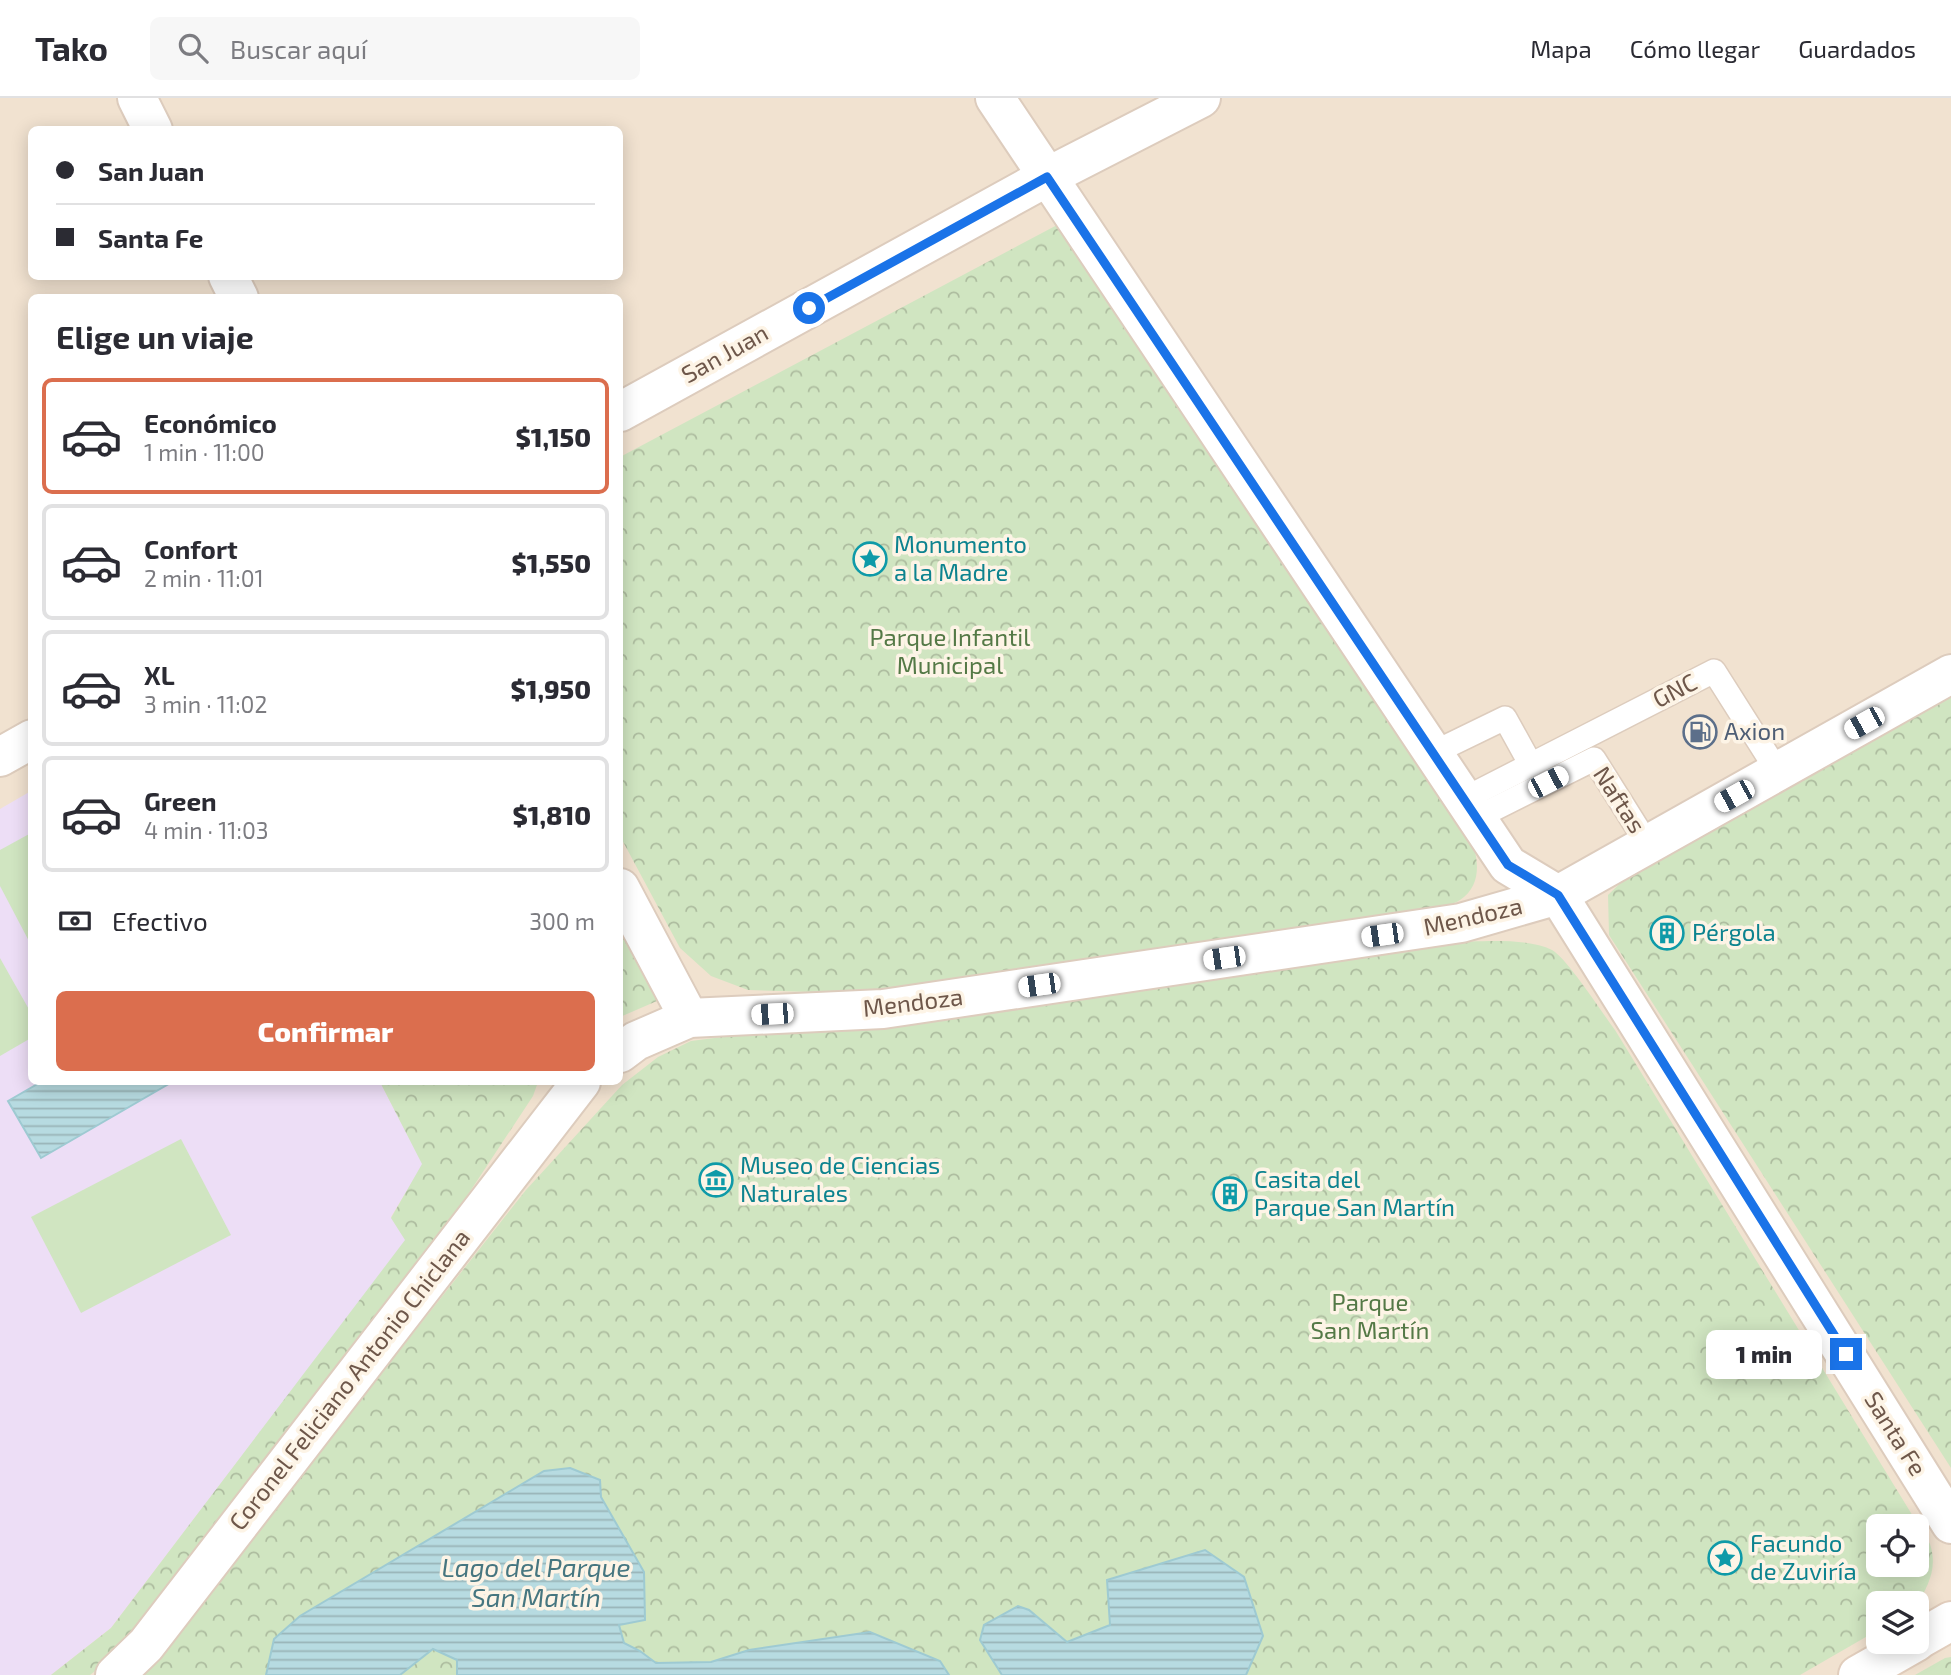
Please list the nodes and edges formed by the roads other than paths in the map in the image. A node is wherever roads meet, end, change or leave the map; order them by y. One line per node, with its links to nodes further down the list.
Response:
1 (137, 98): 4 (street)
2 (995, 98): 5 (street, Santa Fe)
3 (1201, 98): 5 (street, San Juan)
4 (151, 126)
5 (1047, 177): 6 (street, San Juan); 9 (street, Santa Fe)
6 (623, 410)
7 (1951, 674): 12 (street, Mendoza)
8 (28, 741): 10 (street)
9 (1433, 753): 11 (lane); 13 (street, Santa Fe)
10 (0, 757)
11 (1531, 765): 12 (lane, GNC); 13 (lane, GNC)
12 (1777, 772): 14 (street, Mendoza)
13 (1470, 808): 14 (lane, Naftas); 16 (street, Santa Fe)
14 (1648, 845): 16 (street, Mendoza)
15 (623, 894): 17 (street)
16 (1558, 895): 17 (street, Mendoza); 20 (street, Santa Fe)
17 (689, 1018): 18 (street)
18 (623, 1051)
19 (579, 1085): 24 (street, Coronel Feliciano Antonio Chiclana)
20 (1951, 1524)
21 (1951, 1621): 22 (street)
22 (1929, 1634)
23 (1894, 1654): 25 (street)
24 (116, 1675)
25 (1858, 1675)

